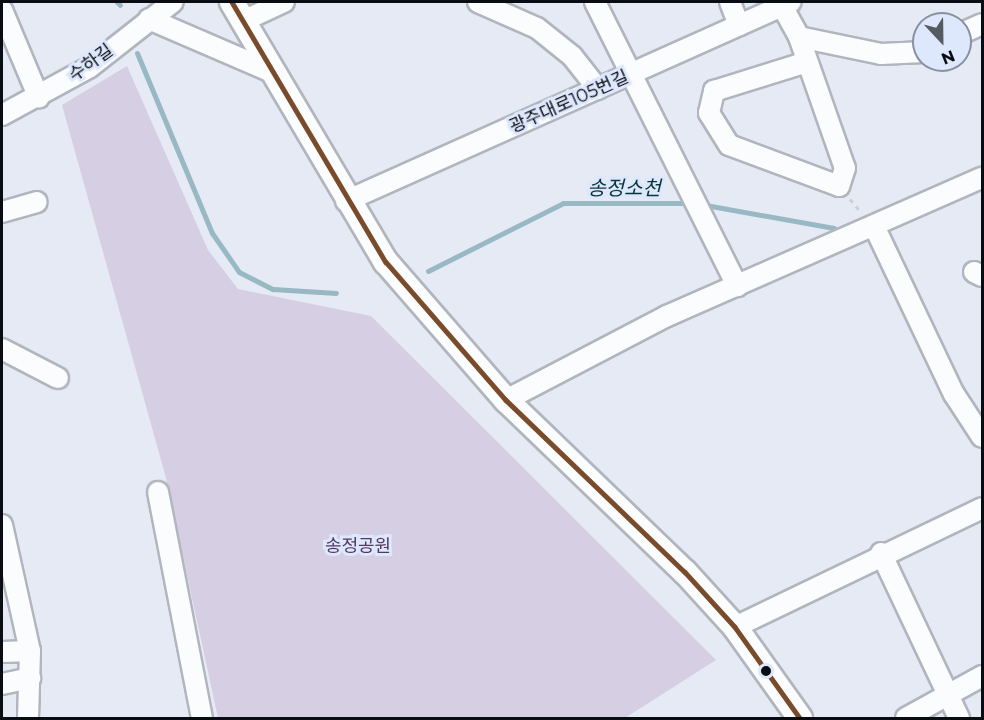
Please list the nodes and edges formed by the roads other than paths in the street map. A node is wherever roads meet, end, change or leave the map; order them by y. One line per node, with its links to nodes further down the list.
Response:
1 (173, 2): 9 (street, 수하길)
2 (284, 2): 8 (street)
3 (478, 2): 16 (street)
4 (595, 2): 15 (street)
5 (730, 2): 10 (street)
6 (786, 4): 10 (street, 광주대로105번길); 11 (street)
7 (2, 10): 17 (street)
8 (237, 11): 14 (street)
9 (148, 19): 14 (street); 17 (street, 수하길)
10 (739, 25): 15 (street, 광주대로105번길)
11 (799, 37): 12 (street); 13 (street)
12 (912, 53)
13 (807, 62): 13 (street)
14 (270, 71): 20 (street)
15 (628, 75): 16 (street, 광주대로105번길); 24 (street)
16 (598, 88): 20 (street, 광주대로105번길)
17 (39, 98): 18 (street, 수하길)
18 (2, 115)
19 (982, 178): 23 (street)
20 (346, 201): 27 (street)
21 (38, 202): 22 (street)
22 (2, 212)
23 (875, 228): 24 (street); 28 (street)
24 (736, 286): 27 (street)
25 (2, 349): 26 (street)
26 (58, 378)
27 (506, 400): 33 (street)
28 (982, 437)
29 (158, 492): 41 (street)
30 (982, 508): 32 (street)
31 (2, 525): 34 (street)
32 (881, 553): 33 (street); 39 (street)
33 (735, 627): 42 (street)
34 (30, 651): 35 (street); 37 (street)
35 (2, 652)
36 (982, 676): 39 (street)
37 (30, 678): 38 (street); 40 (street)
38 (2, 684)
39 (946, 697): 43 (street); 44 (street)
40 (28, 718)
41 (202, 718)
42 (800, 718)
43 (906, 718)
44 (959, 718)

